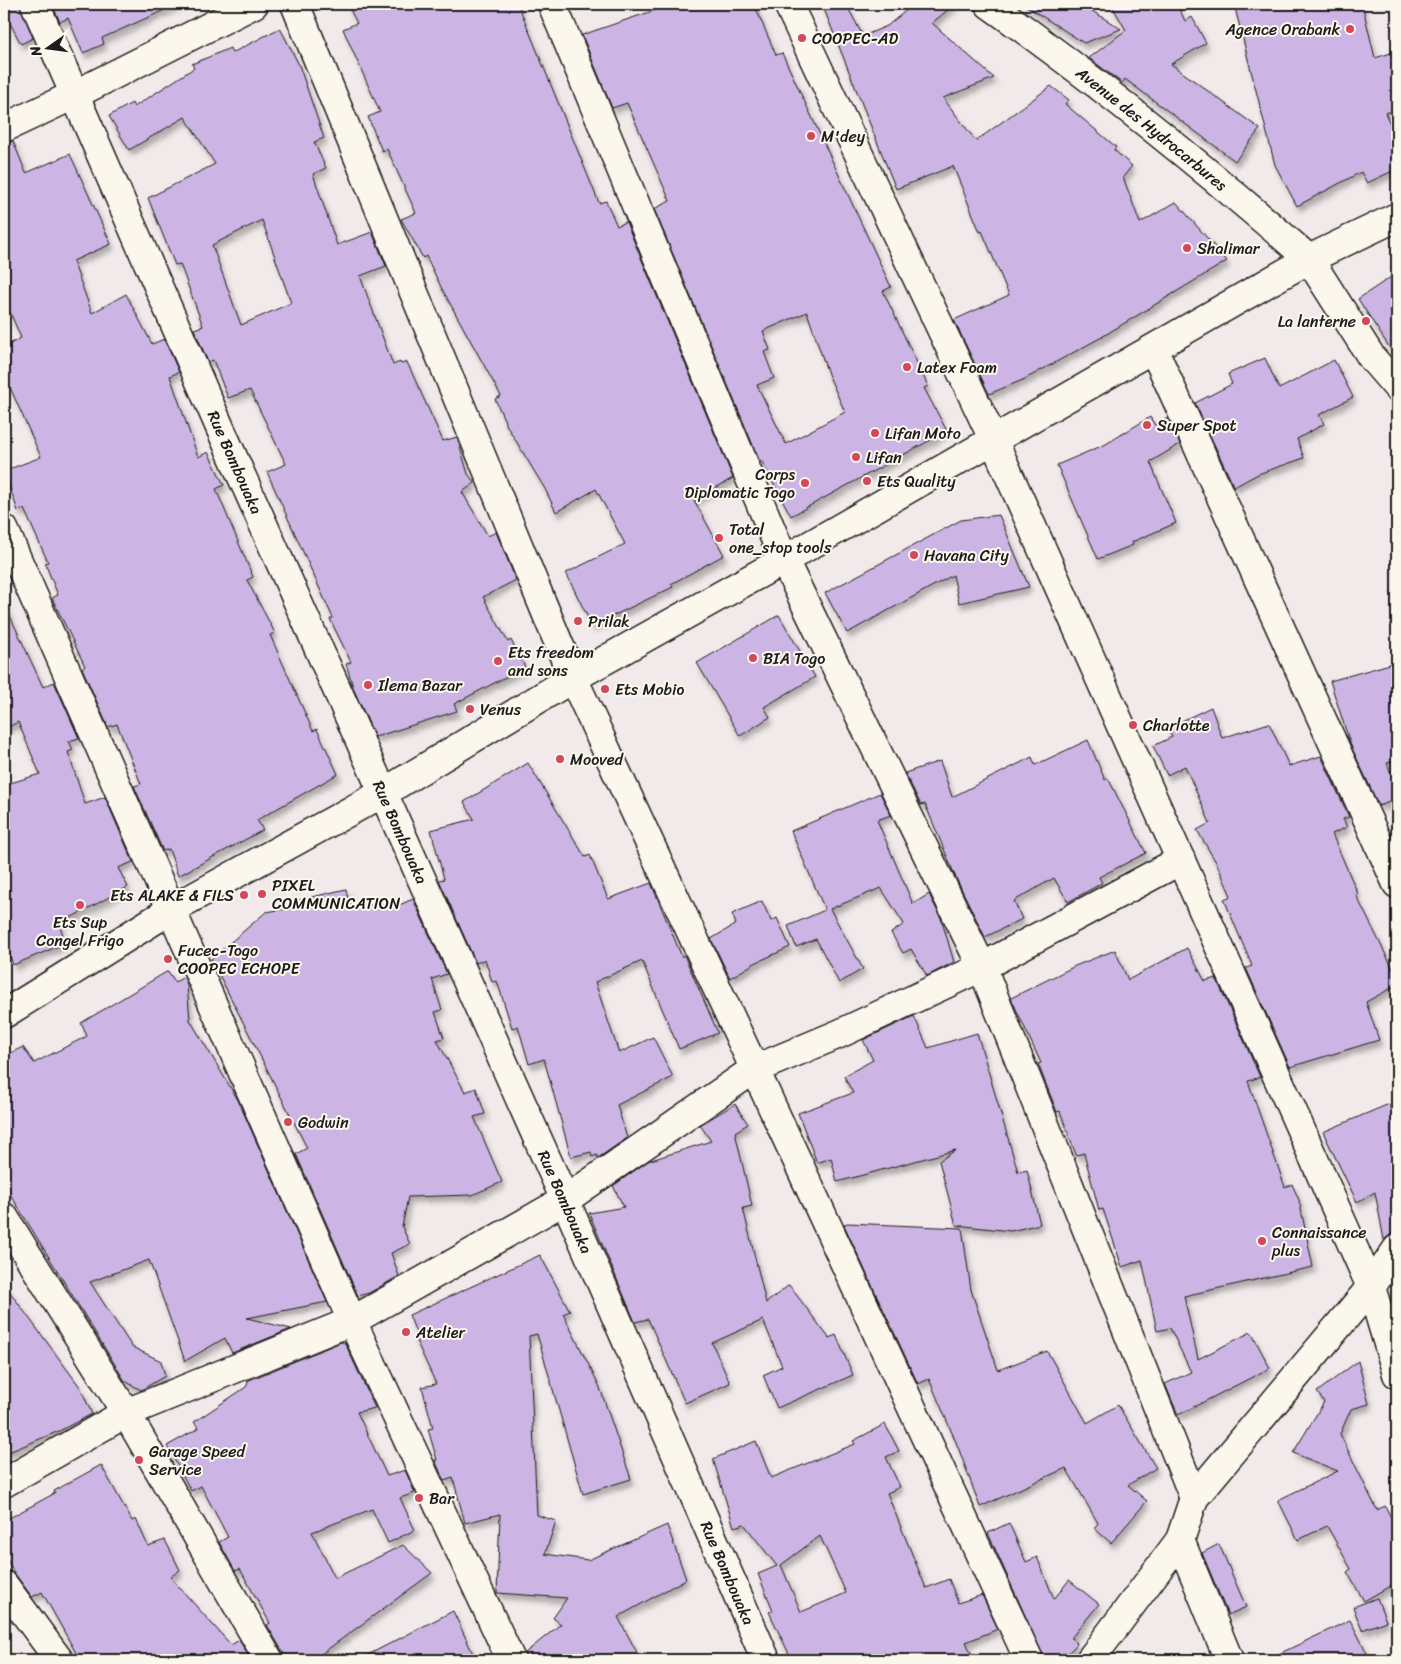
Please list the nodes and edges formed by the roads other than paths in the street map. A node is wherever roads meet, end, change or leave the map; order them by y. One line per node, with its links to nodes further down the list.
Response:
1 (35, 4): 7 (street, Rue Bombouaka)
2 (254, 4): 7 (street)
3 (295, 4): 16 (street)
4 (552, 4): 15 (street)
5 (788, 4): 13 (street)
6 (989, 4): 10 (street, Avenue des Hydrocarbures)
7 (74, 95): 8 (street); 17 (street, Rue Bombouaka)
8 (4, 128)
9 (1397, 217): 10 (street)
10 (1309, 259): 11 (street); 12 (street, Avenue des Hydrocarbures)
11 (1154, 350): 13 (street); 19 (street)
12 (1397, 387)
13 (993, 439): 15 (street); 18 (street)
14 (4, 529): 20 (street)
15 (784, 560): 16 (street); 21 (street)
16 (573, 678): 17 (street); 23 (street)
17 (383, 793): 20 (street); 24 (street, Rue Bombouaka)
18 (1181, 860): 21 (street); 27 (street)
19 (1397, 884)
20 (172, 909): 22 (street); 28 (street)
21 (982, 968): 23 (street); 33 (street)
22 (4, 1014)
23 (752, 1070): 24 (street); 40 (street)
24 (565, 1200): 28 (street); 39 (street, Rue Bombouaka)
25 (4, 1217): 31 (street)
26 (1397, 1249): 27 (street)
27 (1371, 1287): 29 (street); 33 (street)
28 (352, 1320): 31 (street); 38 (street)
29 (1390, 1326): 30 (street)
30 (1397, 1374)
31 (126, 1413): 32 (street); 37 (street)
32 (4, 1483)
33 (1194, 1498): 34 (street)
34 (1180, 1540): 41 (street); 42 (street)
35 (4, 1585): 36 (street)
36 (59, 1660)
37 (269, 1660)
38 (511, 1660)
39 (766, 1660)
40 (1029, 1660)
41 (1090, 1660)
42 (1229, 1660)

